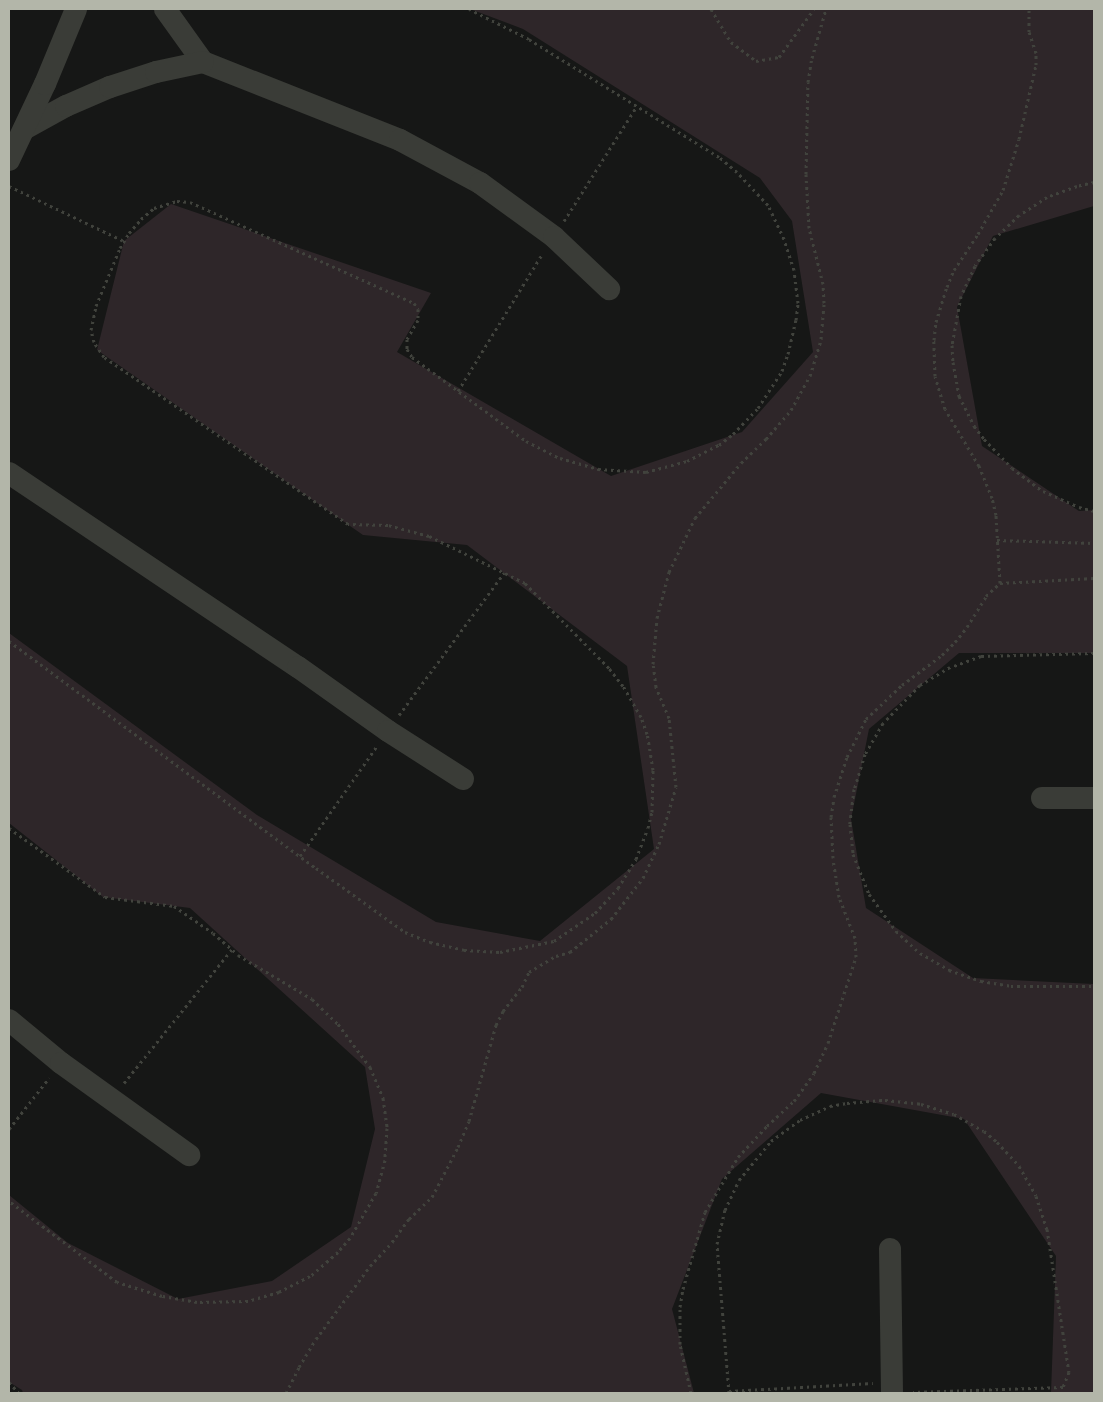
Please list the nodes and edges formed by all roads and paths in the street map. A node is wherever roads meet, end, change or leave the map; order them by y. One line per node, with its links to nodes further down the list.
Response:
1 (76, 9): 9 (street)
2 (165, 9): 8 (street)
3 (469, 9): 13 (path)
4 (711, 9): 5 (path)
5 (814, 9)
6 (826, 9): 41 (path)
7 (1029, 9): 17 (path)
8 (203, 62): 9 (street); 14 (street)
9 (24, 130): 10 (street)
10 (9, 160)
11 (1094, 182): 16 (path)
12 (9, 186): 13 (path)
13 (124, 241): 21 (path)
14 (609, 289)
15 (9, 473): 23 (street)
16 (1094, 511)
17 (997, 540): 18 (path); 20 (path)
18 (1094, 543)
19 (1094, 578): 20 (path)
20 (1000, 583): 42 (path)
21 (9, 641)
22 (1094, 653): 28 (path)
23 (463, 778)
24 (1042, 798): 25 (street)
25 (1094, 798)
26 (9, 828): 27 (path)
27 (232, 949): 31 (path); 34 (path)
28 (1094, 986)
29 (9, 1020): 30 (street)
30 (61, 1063): 31 (street); 32 (path)
31 (111, 1099): 33 (street)
32 (9, 1129)
33 (189, 1155)
34 (9, 1201)
35 (890, 1248): 37 (street)
36 (9, 1382): 40 (path)
37 (892, 1387): 39 (path)
38 (1063, 1387): 43 (path)
39 (728, 1391)
40 (19, 1393)
41 (286, 1393)
42 (691, 1393)
43 (1063, 1393)

